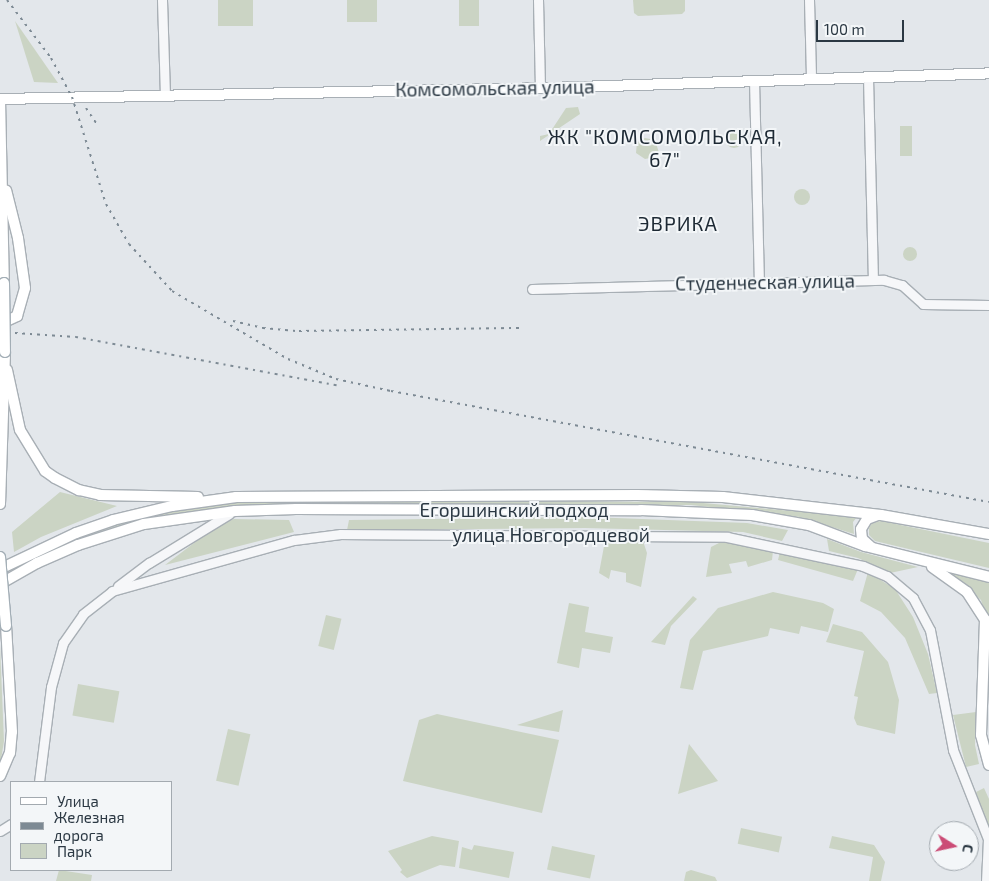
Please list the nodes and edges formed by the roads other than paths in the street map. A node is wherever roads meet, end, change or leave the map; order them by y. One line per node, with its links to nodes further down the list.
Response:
1 (162, 0): 9 (street)
2 (538, 0): 8 (street)
3 (809, 0): 6 (street)
4 (989, 73): 5 (main road, Комсомольская улица)
5 (868, 77): 6 (main road, Комсомольская улица); 12 (street)
6 (811, 79): 7 (main road, Комсомольская улица)
7 (754, 80): 8 (main road, Комсомольская улица); 13 (street)
8 (540, 88): 9 (main road, Комсомольская улица)
9 (165, 96): 10 (main road, Комсомольская улица)
10 (0, 99): 11 (main road)
11 (3, 181): 16 (main road); 17 (main road, bridge)
12 (873, 280): 13 (street, Студенческая улица); 15 (street, Студенческая улица)
13 (759, 283): 14 (street, Студенческая улица)
14 (532, 289)
15 (989, 305)
16 (0, 324)
17 (7, 370): 18 (main road); 19 (main road)
18 (236, 497): 21 (main road, Егоршинский подход); 27 (main road, Егоршинский подход)
19 (0, 504)
20 (235, 511): 23 (main road, Егоршинский подход); 26 (street); 30 (main road, Егоршинский подход)
21 (881, 515): 22 (main road, Егоршинский подход); 23 (main road)
22 (989, 534)
23 (874, 548): 24 (main road, Егоршинский подход)
24 (901, 556): 28 (main road, Егоршинский подход); 32 (main road)
25 (0, 557): 33 (main road, bridge)
26 (149, 563): 29 (street); 31 (street)
27 (0, 569)
28 (989, 576)
29 (153, 578): 31 (street, улица Новгородцевой); 35 (street, улица Новгородцевой)
30 (0, 584)
31 (112, 591): 34 (street, улица Новгородцевой)
32 (989, 765)
33 (0, 776)
34 (39, 781)
35 (987, 877)

